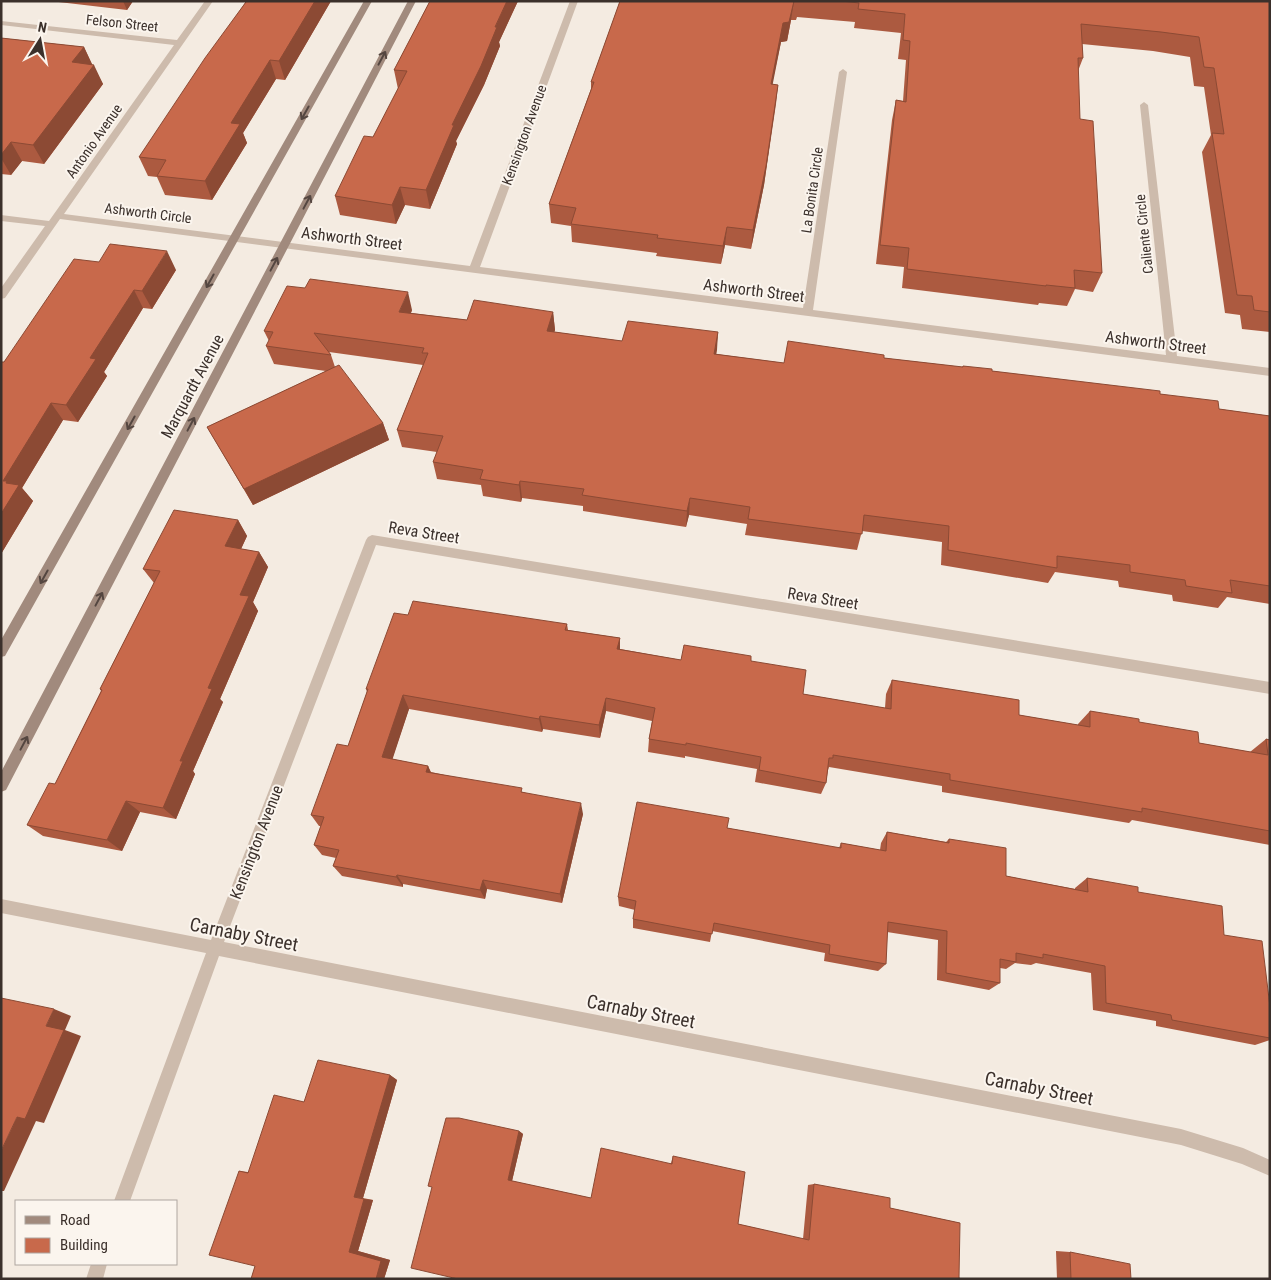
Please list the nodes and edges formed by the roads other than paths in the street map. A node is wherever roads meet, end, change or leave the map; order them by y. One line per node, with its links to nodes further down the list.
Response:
1 (209, 1): 6 (street, Antonio Avenue)
2 (368, 1): 12 (main road, one-way to 12)
3 (412, 1): 13 (main road, Marquardt Avenue, one-way to 3)
4 (574, 1): 14 (street, Kensington Avenue)
5 (1, 23): 6 (street, Felson Street)
6 (180, 43): 9 (street, Antonio Avenue)
7 (843, 72): 16 (street, La Bonita Circle)
8 (1144, 105): 17 (street, Caliente Circle)
9 (58, 216): 11 (street, Antonio Avenue); 12 (street, Ashworth Circle)
10 (1, 218): 11 (street)
11 (52, 224): 15 (street, Antonio Avenue)
12 (234, 238): 13 (street, Ashworth Street); 20 (main road, one-way to 20)
13 (284, 245): 14 (street, Ashworth Street); 22 (main road, Marquardt Avenue, one-way to 13)
14 (474, 269): 16 (street, Ashworth Street)
15 (1, 296)
16 (808, 312): 17 (street, Ashworth Street)
17 (1172, 359): 18 (street, Ashworth Street)
18 (1270, 372)
19 (372, 540): 21 (street, Reva Street); 24 (street, Kensington Avenue)
20 (1, 652)
21 (1270, 688)
22 (1, 786)
23 (1, 906): 24 (street, Carnaby Street)
24 (215, 948): 25 (street, Carnaby Street); 26 (street, Kensington Avenue)
25 (1270, 1168)
26 (122, 1200)
27 (99, 1265): 28 (street)
28 (94, 1279)

